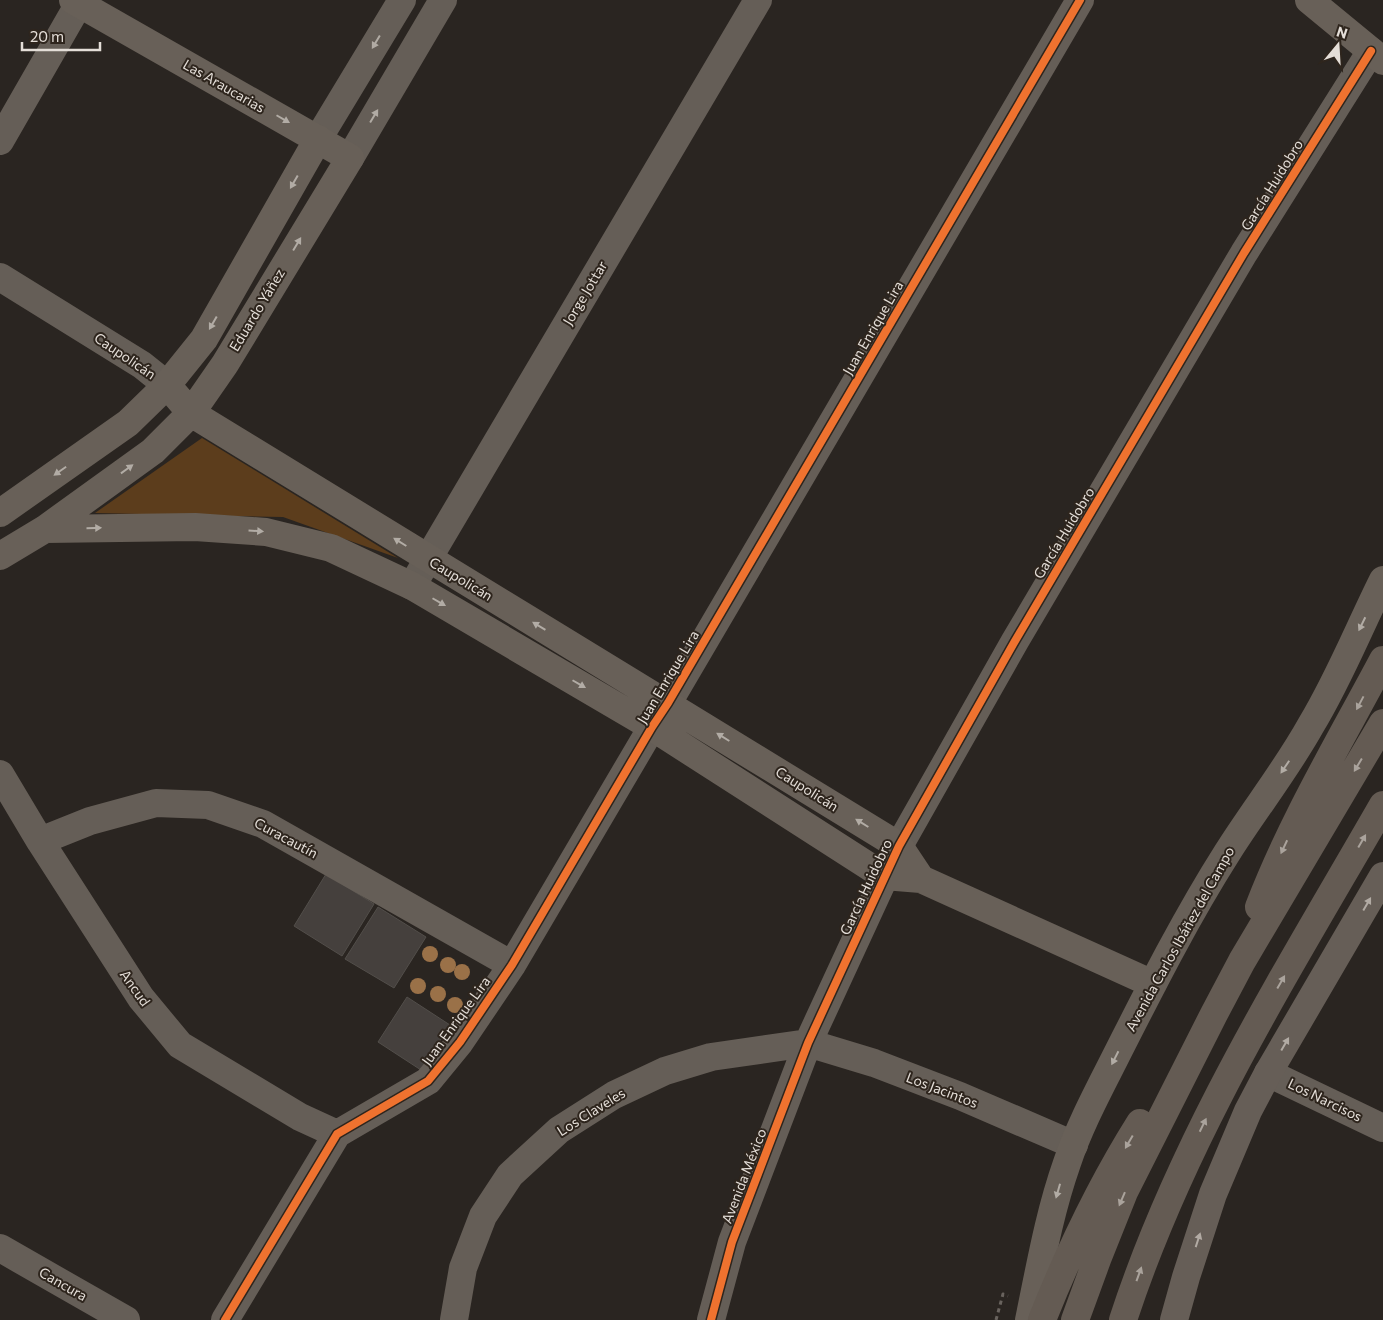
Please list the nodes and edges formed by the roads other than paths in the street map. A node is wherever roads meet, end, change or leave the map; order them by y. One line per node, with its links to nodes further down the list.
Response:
1 (402, 0): 8 (street, one-way to 8)
2 (443, 0): 10 (street, Eduardo Yáñez, one-way to 2)
3 (758, 0): 17 (street, Jorge Jottar)
4 (1080, 0): 21 (street, Juan Enrique Lira)
5 (1309, 0): 7 (street)
6 (78, 1): 8 (street, Las Araucarias, one-way to 8); 9 (street)
7 (1377, 56): 27 (street, García Huidobro)
8 (318, 139): 10 (street, Las Araucarias); 12 (street, one-way to 12)
9 (0, 141)
10 (350, 158): 13 (street, Eduardo Yáñez, one-way to 10)
11 (0, 276): 12 (street, Caupolicán)
12 (167, 386): 13 (street, Caupolicán); 14 (street, one-way to 14)
13 (191, 413): 15 (street, Eduardo Yáñez, one-way to 13); 17 (street, Caupolicán, one-way to 13)
14 (0, 513)
15 (45, 529): 16 (street, Eduardo Yáñez); 19 (street, one-way to 19)
16 (0, 556)
17 (428, 559): 19 (street, Jorge Jottar); 21 (street, Caupolicán, one-way to 17)
18 (1383, 580): 33 (street, Avenida Carlos Ibáñez del Campo, one-way to 33)
19 (412, 586): 23 (street, one-way to 23)
20 (1383, 660): 31 (highway, one-way to 31)
21 (668, 703): 23 (street, Juan Enrique Lira); 27 (street, Caupolicán, one-way to 21)
22 (1383, 723): 31 (highway, one-way to 31)
23 (652, 727): 28 (street); 32 (street, Juan Enrique Lira)
24 (0, 774): 26 (street, Ancud)
25 (1383, 805): 48 (highway, one-way to 25)
26 (40, 841): 32 (street, Curacautín); 38 (street, Ancud)
27 (899, 846): 28 (street, García Huidobro); 30 (street, Caupolicán)
28 (884, 876): 30 (street); 35 (street, García Huidobro)
29 (1383, 876): 36 (main road, one-way to 29)
30 (921, 879): 33 (street)
31 (1242, 960): 34 (highway)
32 (512, 965): 38 (street, Juan Enrique Lira)
33 (1153, 984): 39 (street, Avenida Carlos Ibáñez del Campo, one-way to 39)
34 (1214, 1014): 46 (highway, one-way to 46); 47 (highway, one-way to 47)
35 (808, 1043): 39 (street, Los Jacintos); 43 (street, Los Claveles); 44 (street, Avenida México)
36 (1268, 1073): 37 (street, Los Narcisos); 49 (main road, one-way to 36)
37 (1383, 1128)
38 (337, 1134): 42 (street, Juan Enrique Lira)
39 (1074, 1145): 45 (street, Avenida Carlos Ibáñez del Campo, one-way to 45)
40 (0, 1248): 41 (street, Cancura)
41 (126, 1320)
42 (225, 1320)
43 (454, 1320)
44 (711, 1320)
45 (1029, 1320)
46 (1042, 1320)
47 (1075, 1320)
48 (1123, 1320)
49 (1174, 1320)

